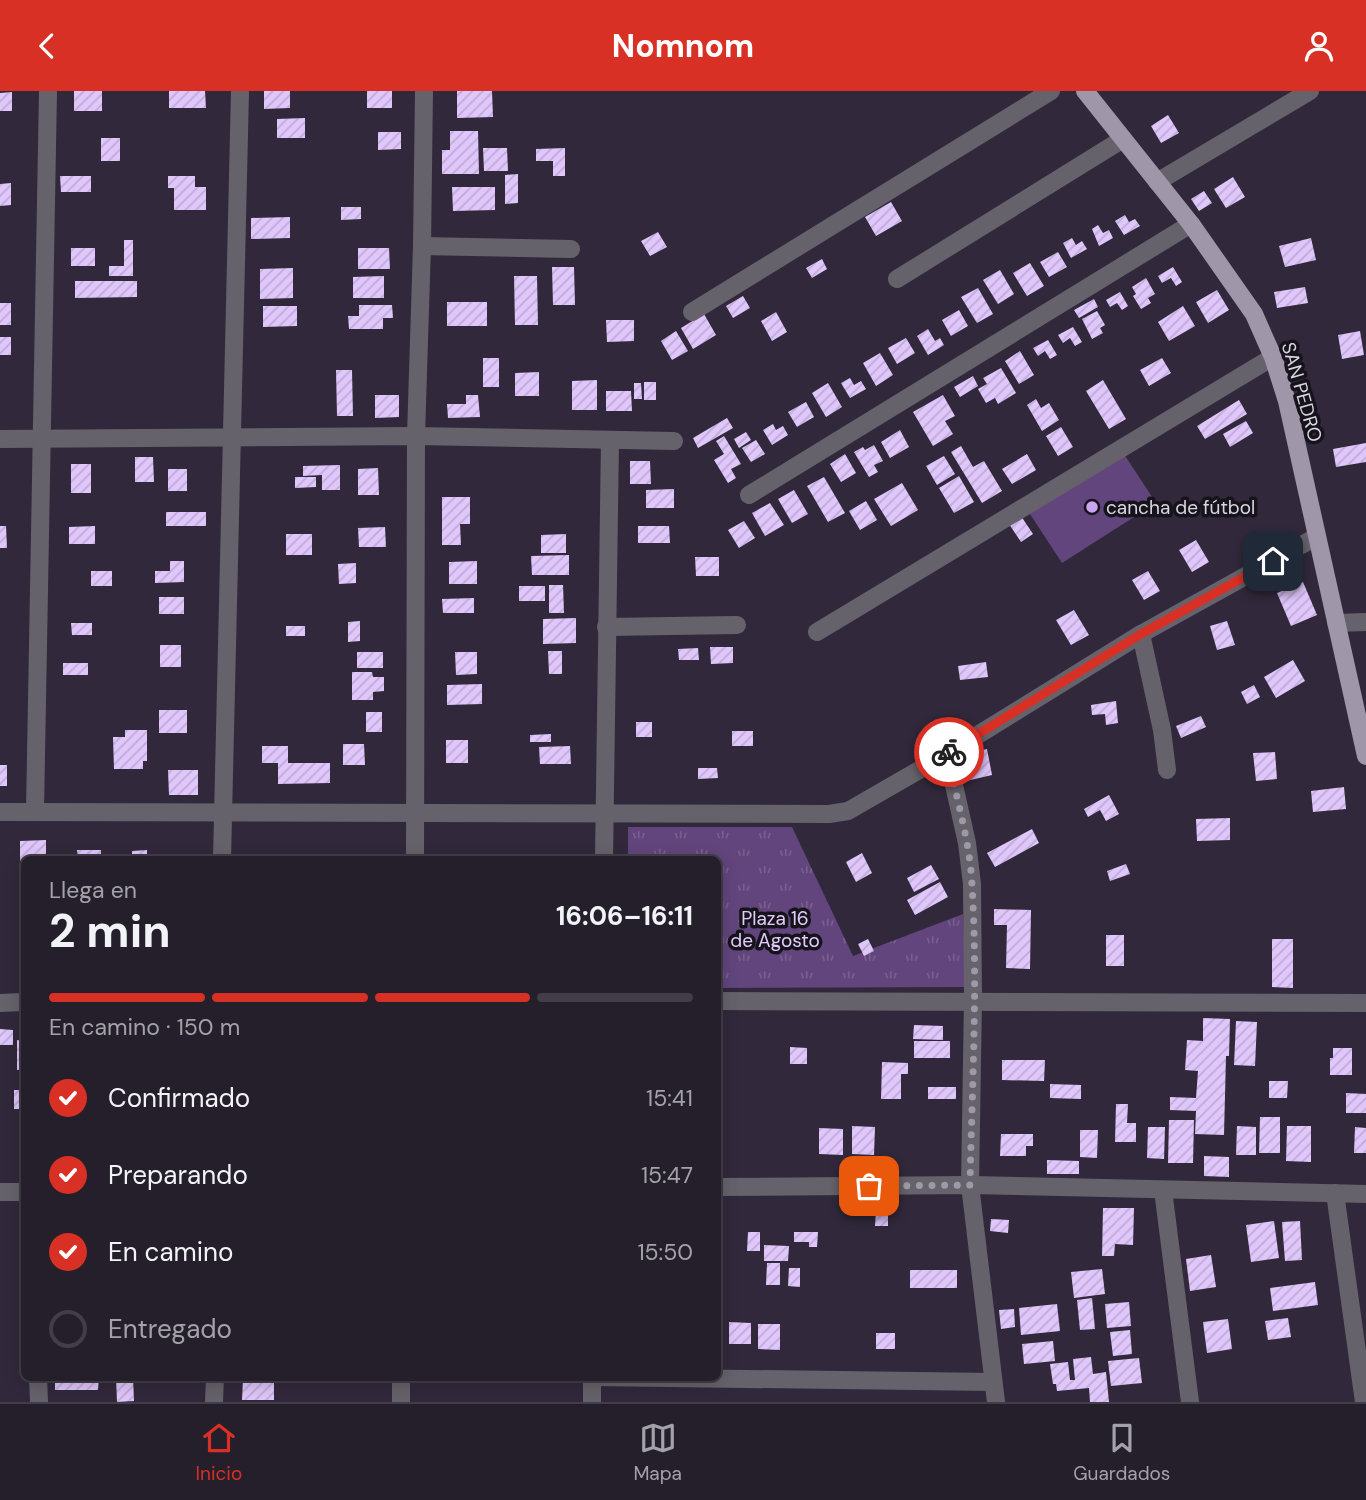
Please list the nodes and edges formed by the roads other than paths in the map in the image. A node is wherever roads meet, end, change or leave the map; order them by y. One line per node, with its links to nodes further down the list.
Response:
1 (48, 91): 16 (street)
2 (240, 91): 17 (street)
3 (424, 91): 10 (street)
4 (1051, 91): 13 (street)
5 (1085, 91): 7 (main road, SAN PEDRO)
6 (1300, 94): 8 (street)
7 (1123, 139): 8 (main road, SAN PEDRO); 12 (street)
8 (1157, 182): 9 (main road, SAN PEDRO)
9 (1191, 224): 14 (main road, SAN PEDRO); 21 (street)
10 (422, 246): 11 (street); 15 (street)
11 (571, 249)
12 (897, 279)
13 (692, 312)
14 (1273, 357): 22 (main road, SAN PEDRO); 27 (street)
15 (416, 436): 17 (street); 19 (street); 36 (street)
16 (41, 438): 17 (street); 18 (street); 32 (street)
17 (232, 438): 35 (street)
18 (0, 439)
19 (610, 440): 20 (street); 26 (street)
20 (674, 441)
21 (749, 495)
22 (1316, 537): 24 (main road, SAN PEDRO); 28 (street)
23 (1366, 622): 24 (street)
24 (1336, 623): 30 (main road, SAN PEDRO)
25 (737, 625): 26 (street)
26 (606, 627): 34 (street)
27 (817, 632)
28 (1141, 634): 29 (street); 31 (street)
29 (947, 754): 34 (street); 40 (street)
30 (1366, 756)
31 (1167, 770)
32 (35, 811): 33 (street); 35 (street)
33 (0, 812)
34 (606, 813): 36 (street); 39 (street)
35 (222, 814): 36 (street); 37 (street)
36 (417, 814): 38 (street)
37 (222, 856)
38 (415, 856)
39 (604, 856)
40 (973, 1000): 41 (street); 44 (street); 45 (street)
41 (721, 1001)
42 (21, 1002): 43 (street)
43 (0, 1003)
44 (1366, 1003)
45 (970, 1185): 46 (street); 47 (street); 57 (street)
46 (721, 1187)
47 (1163, 1190): 50 (street); 63 (street)
48 (0, 1192): 49 (street)
49 (21, 1192)
50 (1335, 1193): 51 (street); 64 (street)
51 (1366, 1193)
52 (721, 1379): 57 (street)
53 (38, 1381): 58 (street)
54 (215, 1381): 59 (street)
55 (401, 1381): 60 (street)
56 (592, 1381): 61 (street)
57 (993, 1382): 62 (street)
58 (38, 1402)
59 (214, 1402)
60 (401, 1402)
61 (592, 1402)
62 (996, 1402)
63 (1190, 1402)
64 (1364, 1402)

